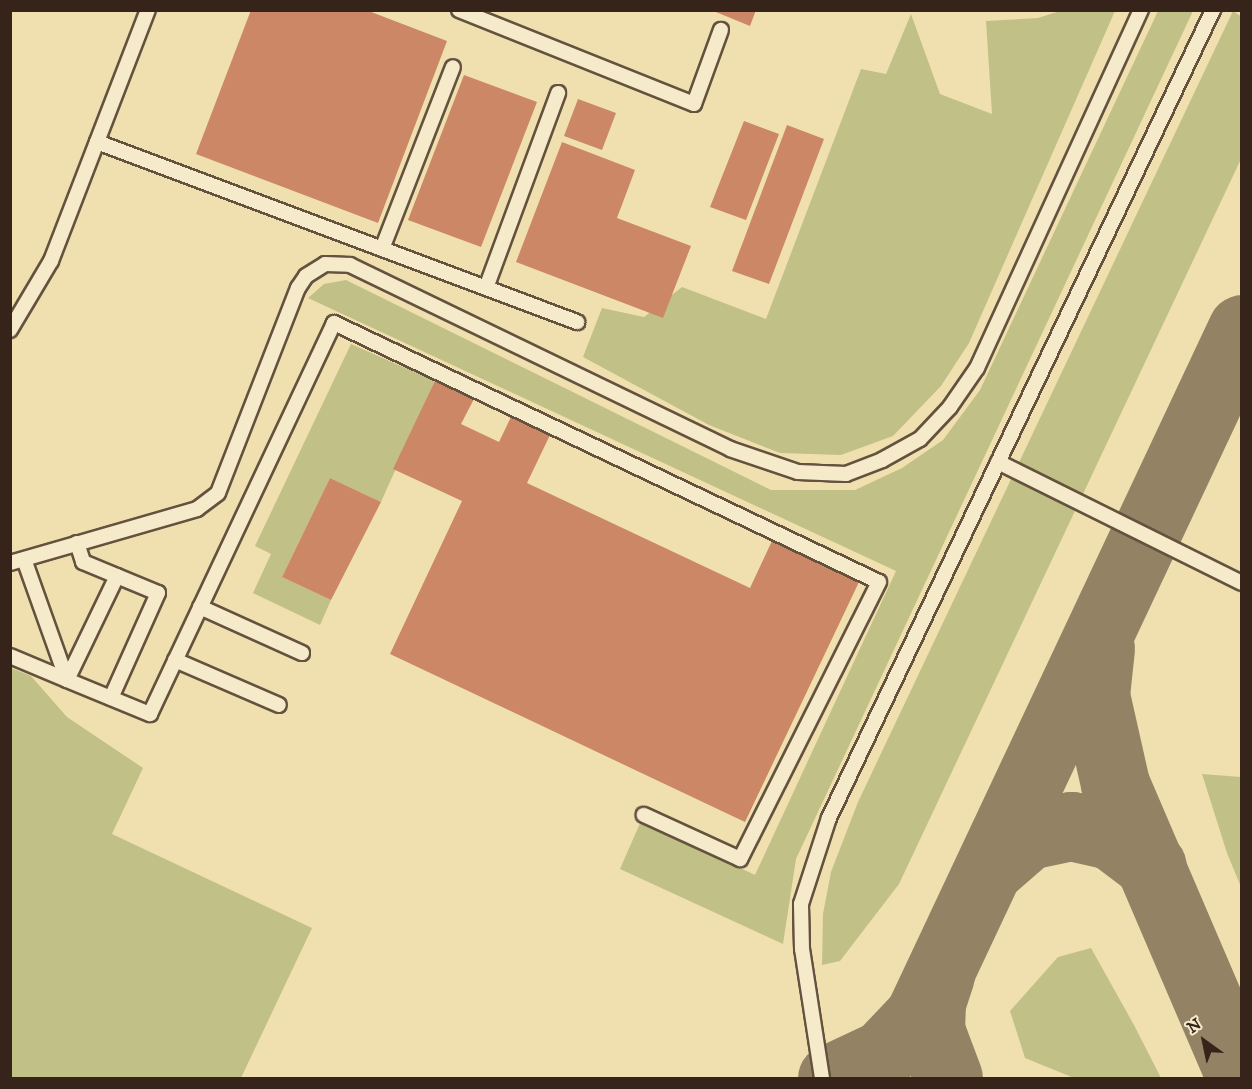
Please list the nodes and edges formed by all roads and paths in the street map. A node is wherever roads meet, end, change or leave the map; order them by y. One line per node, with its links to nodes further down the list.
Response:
1 (148, 10): 8 (lane)
2 (459, 10): 5 (lane)
3 (1141, 10): 14 (lane)
4 (1213, 10): 13 (lane)
5 (721, 30)
6 (453, 67): 9 (lane)
7 (558, 93): 10 (lane)
8 (97, 142): 9 (lane); 12 (lane)
9 (382, 249): 10 (lane)
10 (486, 288): 11 (lane)
11 (577, 322)
12 (10, 330)
13 (998, 462): 17 (lane); 26 (lane)
14 (77, 543): 15 (lane); 16 (lane)
15 (17, 561): 22 (lane)
16 (117, 576): 22 (lane); 23 (lane)
17 (1242, 583)
18 (200, 607): 19 (lane); 21 (lane); 25 (lane)
19 (302, 653)
20 (10, 656): 22 (lane)
21 (176, 660): 23 (lane); 24 (lane)
22 (67, 680): 23 (lane)
23 (111, 698)
24 (279, 705)
25 (644, 815)
26 (822, 1078)

